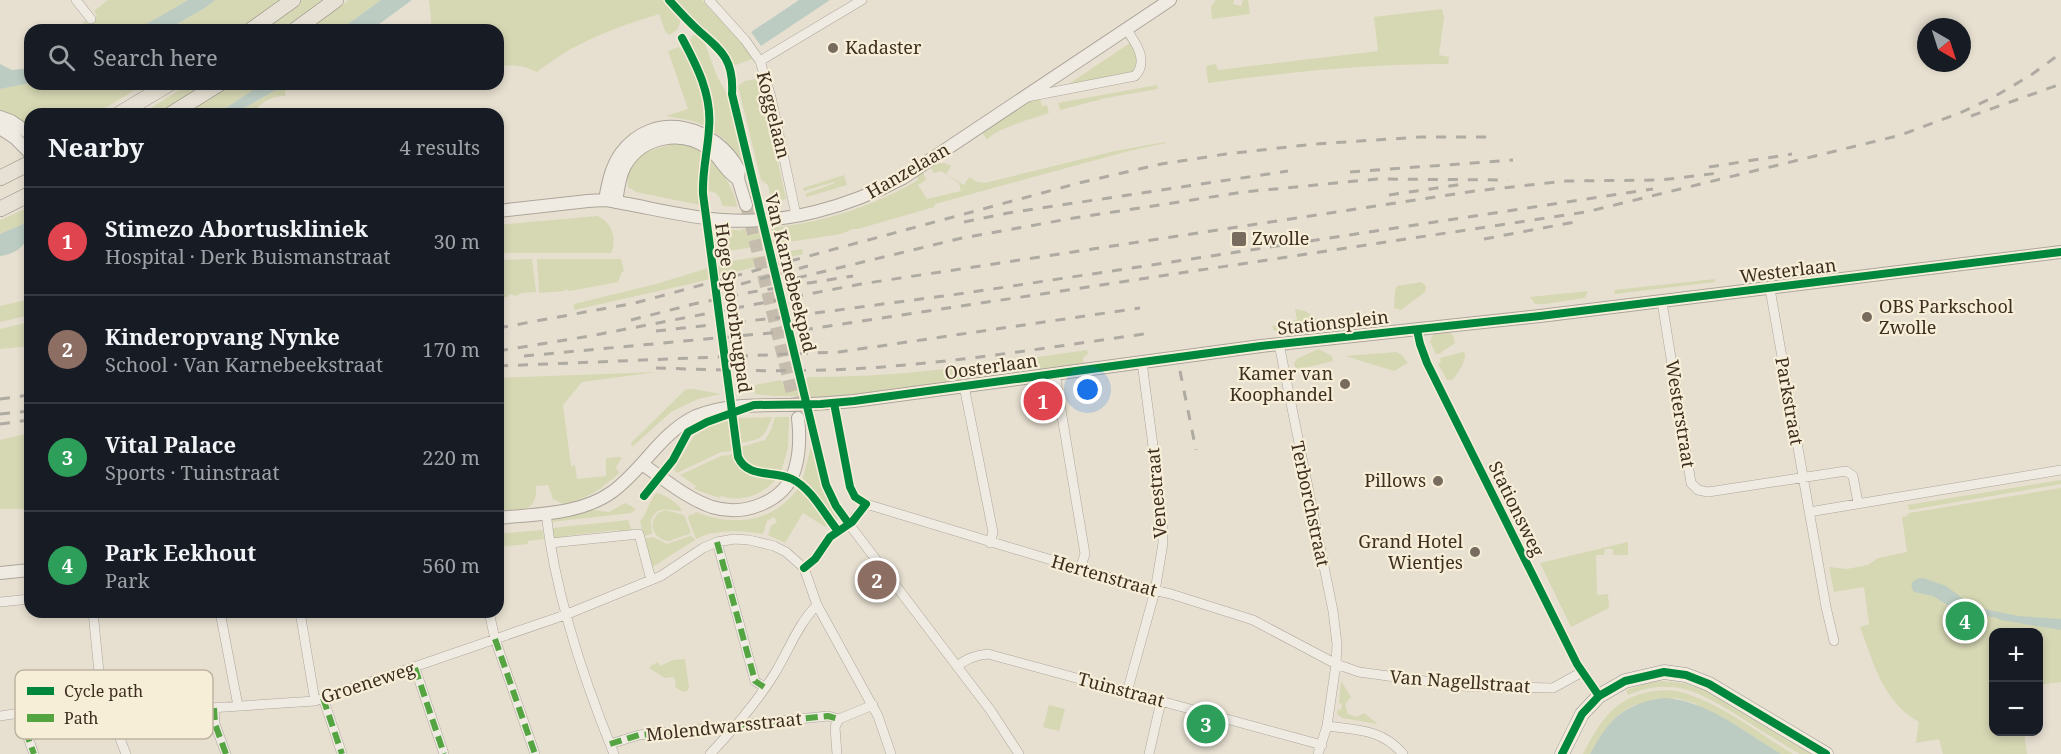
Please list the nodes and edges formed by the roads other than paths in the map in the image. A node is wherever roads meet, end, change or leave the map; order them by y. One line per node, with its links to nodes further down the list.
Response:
1 (76, 0): 7 (street)
2 (293, 0): 8 (main road)
3 (336, 0): 9 (main road)
4 (709, 0): 11 (street)
5 (862, 0): 11 (street, Koggelaan)
6 (1170, 0): 10 (street, Hanzelaan)
7 (91, 19)
8 (259, 24)
9 (303, 24)
10 (1126, 29): 14 (street, Hanzelaan); 14 (street)
11 (760, 61): 28 (street, Koggelaan)
12 (159, 90): 15 (main road)
13 (209, 90): 16 (main road)
14 (1025, 97): 28 (street, Hanzelaan)
15 (129, 108)
16 (181, 108)
17 (0, 117): 19 (street)
18 (0, 128): 20 (street)
19 (24, 130)
20 (24, 147)
21 (24, 166): 22 (main road)
22 (0, 178)
23 (24, 197): 26 (main road)
24 (611, 201): 25 (street); 27 (street, Hanzelaan); 28 (street, Hanzelaan)
25 (746, 205)
26 (0, 209)
27 (504, 210)
28 (796, 215)
29 (2061, 252): 30 (street, Westerlaan)
30 (1770, 289): 31 (street, Westerlaan); 42 (street, Parkstraat)
31 (1662, 302): 32 (street, Westerlaan); 42 (street, Westerstraat)
32 (1519, 319): 33 (street, Stationsplein)
33 (1417, 330): 34 (street, Stationsplein); 70 (street, Stationsweg)
34 (1279, 344): 35 (street, Stationsplein); 66 (street, Terborchstraat)
35 (1146, 361): 36 (street, Oosterlaan); 55 (street, Venestraat)
36 (1055, 374): 37 (street, Oosterlaan); 51 (street)
37 (964, 386): 38 (street, Oosterlaan); 50 (street)
38 (834, 403): 40 (street, Oosterlaan); 44 (street)
39 (798, 418): 40 (street)
40 (642, 464): 46 (street, Oosterlaan)
41 (2061, 470): 43 (street)
42 (1803, 479): 43 (street); 45 (street, Parkstraat)
43 (1858, 503): 45 (street)
44 (866, 504): 50 (street, Hertenstraat); 67 (street)
45 (1809, 512): 65 (street, Parkstraat)
46 (546, 513): 47 (street, Oosterlaan); 49 (street)
47 (504, 517)
48 (717, 542): 54 (street, Groeneweg); 58 (street, Groeneweg); 71 (street)
49 (550, 543): 54 (street); 59 (street)
50 (990, 543): 51 (street, Hertenstraat)
51 (1080, 569): 55 (street, Hertenstraat)
52 (24, 571): 53 (street)
53 (0, 573)
54 (651, 580): 59 (street, Groeneweg)
55 (1155, 591): 66 (street, Hertenstraat); 72 (street, Venestraat)
56 (24, 600): 57 (street)
57 (0, 602)
58 (817, 605): 71 (street); 76 (street)
59 (565, 615): 64 (street, Groeneweg); 86 (street)
60 (94, 618): 69 (street)
61 (221, 618): 77 (street)
62 (301, 618): 74 (street)
63 (490, 618): 64 (street)
64 (495, 639): 68 (street, Groeneweg); 93 (street)
65 (1834, 641)
66 (1336, 664): 70 (street, Van Nagellstraat); 83 (street, Terborchstraat)
67 (957, 666): 72 (street, Tuinstraat); 98 (street)
68 (415, 668): 74 (street, Groeneweg); 92 (street)
69 (102, 670)
70 (1582, 672): 73 (street, Stationsweg)
71 (764, 687): 82 (street)
72 (1127, 692): 75 (street, Tuinstraat)
73 (1599, 696): 101 (main road); 102 (main road)
74 (319, 700): 77 (street, Groeneweg); 91 (street)
75 (1161, 701): 87 (street, Tuinstraat); 99 (street)
76 (873, 705): 81 (street, Molendwarsstraat); 97 (street)
77 (238, 706): 78 (street, Groeneweg)
78 (214, 708): 90 (street)
79 (15, 714): 80 (street, Groeneweg)
80 (0, 716)
81 (839, 719): 82 (street, Molendwarsstraat); 96 (street)
82 (736, 726): 86 (street, Molendwarsstraat); 95 (street)
83 (1327, 726): 87 (street, Terborchstraat); 100 (street)
84 (28, 739): 88 (street)
85 (120, 739): 89 (street)
86 (610, 744): 94 (street)
87 (1320, 749)
88 (34, 754)
89 (126, 754)
90 (226, 754)
91 (342, 754)
92 (444, 754)
93 (535, 754)
94 (614, 754)
95 (710, 754)
96 (837, 754)
97 (891, 754)
98 (1019, 754)
99 (1149, 754)
100 (1403, 754)
101 (1562, 754)
102 (1826, 754)

